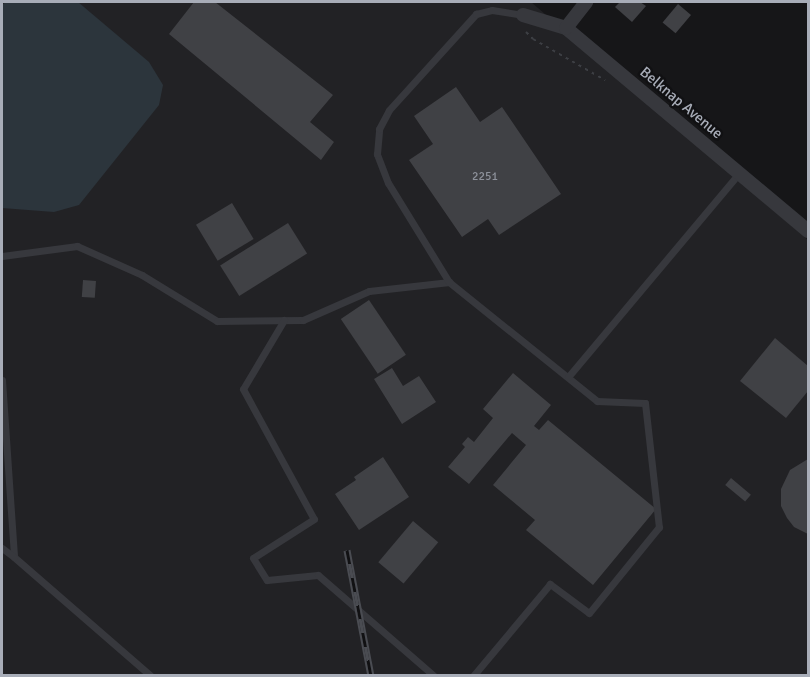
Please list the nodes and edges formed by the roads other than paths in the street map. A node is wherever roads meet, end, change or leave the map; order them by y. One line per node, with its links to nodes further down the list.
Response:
1 (586, 2): 3 (street)
2 (523, 15): 3 (street, Belknap Avenue); 7 (lane)
3 (566, 28): 4 (street, Belknap Avenue)
4 (739, 173): 5 (street, Belknap Avenue); 9 (lane)
5 (808, 231)
6 (2, 256): 8 (lane)
7 (449, 282): 8 (lane); 9 (lane)
8 (284, 320): 15 (lane)
9 (568, 377): 16 (lane)
10 (2, 380): 11 (lane)
11 (5, 478): 13 (lane)
12 (2, 548): 13 (lane)
13 (14, 557): 14 (lane)
14 (151, 675)
15 (435, 675)
16 (473, 675)

